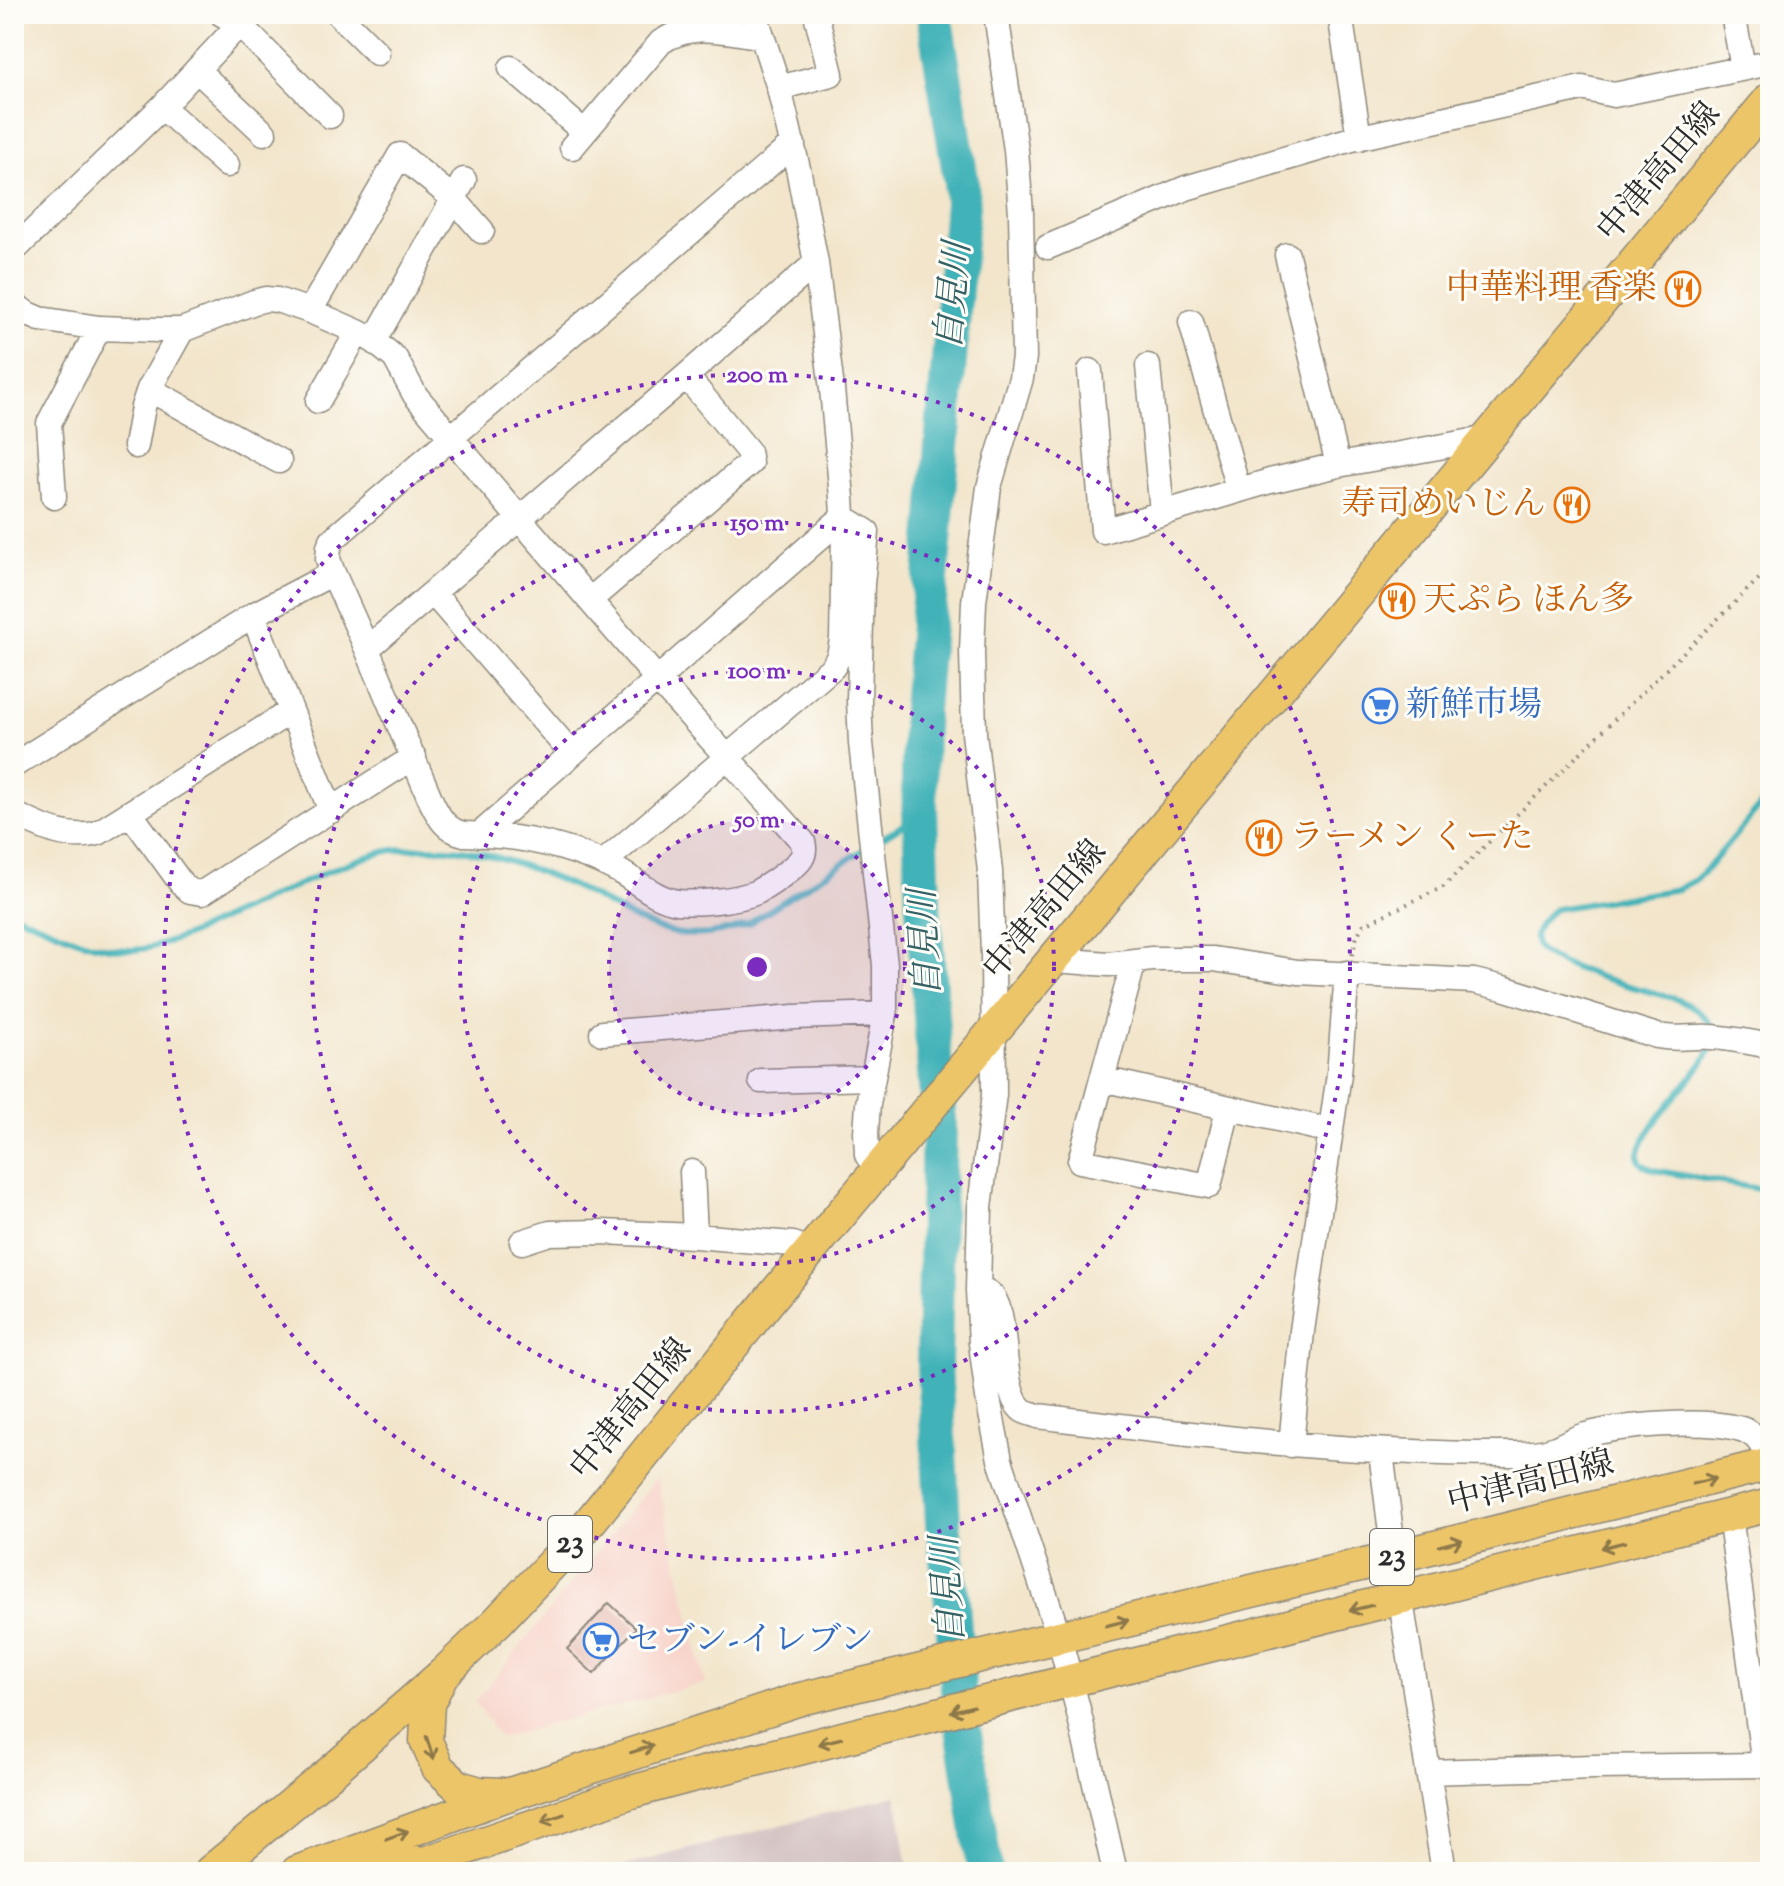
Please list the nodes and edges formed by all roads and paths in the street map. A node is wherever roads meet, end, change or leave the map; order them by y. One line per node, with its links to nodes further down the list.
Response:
1 (338, 14): 8 (street)
2 (816, 14): 13 (street)
3 (996, 14): 70 (street)
4 (1340, 14): 18 (street)
5 (1733, 14): 11 (street)
6 (237, 17): 12 (street); 16 (street)
7 (758, 25): 10 (street); 13 (street)
8 (377, 53)
9 (1770, 65): 11 (street)
10 (511, 68)
11 (1743, 68): 18 (street)
12 (197, 70): 15 (street); 17 (street)
13 (779, 88): 19 (street)
14 (1770, 99): 39 (main road, 中津高田線 / 23)
15 (162, 107): 20 (street); 24 (street)
16 (330, 116)
17 (264, 133)
18 (1359, 138): 23 (street)
19 (793, 144): 26 (street); 38 (street)
20 (227, 165)
21 (459, 190): 22 (street); 28 (street); 32 (street)
22 (482, 231)
23 (1048, 247)
24 (14, 250)
25 (1287, 255): 42 (street)
26 (816, 263): 35 (street); 46 (street)
27 (14, 304): 30 (street)
28 (310, 311): 31 (street); 32 (street)
29 (1191, 322): 43 (street)
30 (99, 328): 31 (street); 44 (street)
31 (182, 330): 36 (street)
32 (366, 336): 37 (street); 38 (street)
33 (1148, 366): 45 (street)
34 (1090, 371): 45 (street)
35 (686, 376): 47 (street); 51 (street)
36 (149, 389): 40 (street); 41 (street)
37 (318, 401)
38 (451, 438): 47 (street); 49 (street)
39 (1489, 438): 42 (street); 65 (main road, 中津高田線 / 23)
40 (136, 446)
41 (279, 461)
42 (1338, 465): 43 (street)
43 (1238, 489): 45 (street)
44 (54, 497)
45 (1162, 512)
46 (843, 517): 54 (street); 58 (street); 68 (street)
47 (520, 519): 50 (street); 51 (street)
48 (1770, 568): 67 (path)
49 (333, 573): 52 (street); 53 (street)
50 (433, 593): 53 (street); 56 (street)
51 (590, 600): 54 (street)
52 (253, 615): 55 (street); 59 (street)
53 (367, 649): 57 (street)
54 (658, 680): 56 (street); 58 (street)
55 (291, 711): 60 (street); 61 (street)
56 (572, 754): 63 (street)
57 (414, 757): 60 (street); 63 (street)
58 (726, 757): 64 (street); 64 (street)
59 (14, 765)
60 (331, 811): 61 (street)
61 (130, 813): 62 (street)
62 (14, 814)
63 (479, 835): 64 (street)
64 (603, 863)
65 (1054, 960): 66 (street); 70 (main road, 中津高田線 / 23)
66 (1134, 961): 67 (street); 73 (street)
67 (1347, 973): 71 (street); 76 (street)
68 (885, 1014): 69 (street); 72 (street)
69 (602, 1033)
70 (985, 1042): 77 (main road, 中津高田線 / 23); 82 (street)
71 (1770, 1046)
72 (872, 1078): 74 (street); 77 (street)
73 (1102, 1079): 75 (street); 75 (street)
74 (761, 1081)
75 (1228, 1109): 76 (street)
76 (1331, 1131): 83 (street)
77 (879, 1168): 81 (main road, 中津高田線 / 23)
78 (692, 1172): 79 (street)
79 (695, 1236): 80 (street); 81 (street)
80 (522, 1242)
81 (811, 1250): 91 (main road, 中津高田線 / 23)
82 (978, 1290): 83 (street); 90 (street)
83 (1291, 1445): 84 (street)
84 (1381, 1452): 85 (street); 88 (street)
85 (1769, 1467): 88 (main road, 中津高田線 / 23, one-way to 85)
86 (1770, 1505): 87 (main road, 23)
87 (1730, 1516): 89 (main road, 23, one-way to 89); 92 (street)
88 (1394, 1557): 89 (street); 90 (main road, 中津高田線 / 23, one-way to 88)
89 (1401, 1598): 93 (street); 95 (main road, 23, one-way to 95)
90 (1059, 1637): 94 (main road, 中津高田線 / 23, one-way to 90); 100 (street)
91 (443, 1674): 94 (main road, one-way to 94); 96 (main road, 中津高田線 / 23)
92 (1767, 1765): 93 (street)
93 (1428, 1772): 101 (street)
94 (507, 1795): 97 (main road, 中津高田線 / 23, one-way to 94)
95 (437, 1858): 98 (main road); 99 (main road, 23)
96 (217, 1869)
97 (297, 1872)
98 (365, 1872)
99 (398, 1872)
100 (1115, 1872)
101 (1444, 1872)

